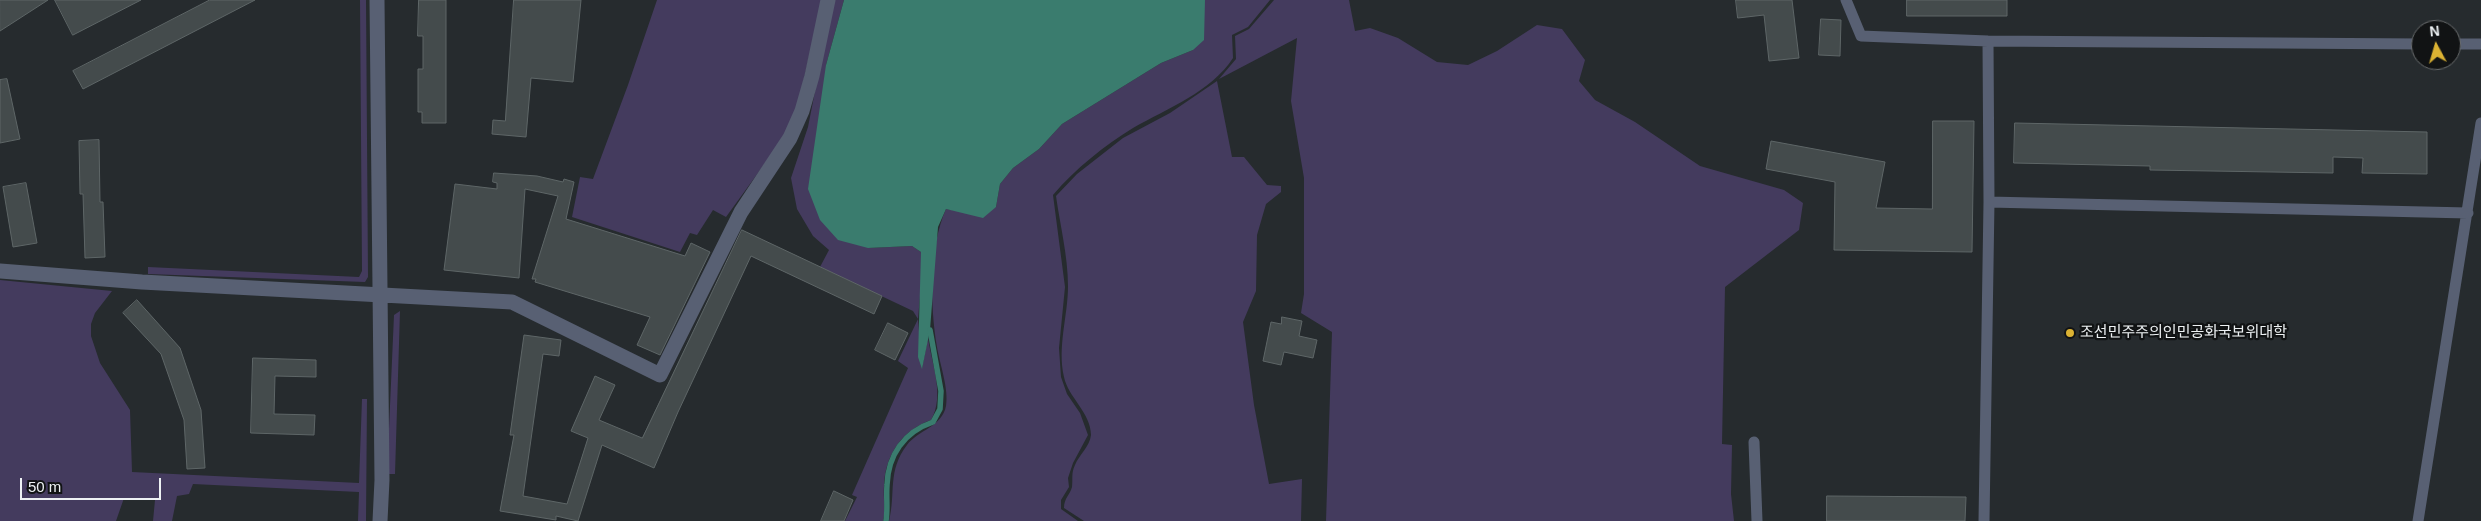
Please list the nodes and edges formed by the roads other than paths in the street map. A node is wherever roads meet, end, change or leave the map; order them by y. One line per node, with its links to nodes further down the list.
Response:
1 (376, 0): 12 (street)
2 (828, 0): 12 (street)
3 (1846, 0): 4 (lane)
4 (1988, 41): 5 (lane); 9 (lane)
5 (2411, 44)
6 (2461, 44): 7 (lane)
7 (2481, 44)
8 (2481, 122): 10 (lane)
9 (1990, 202): 10 (lane); 16 (lane)
10 (2468, 213): 17 (lane)
11 (0, 271): 12 (street)
12 (380, 296): 14 (street)
13 (1754, 442): 15 (lane)
14 (380, 521)
15 (1757, 521)
16 (1984, 521)
17 (2418, 521)

